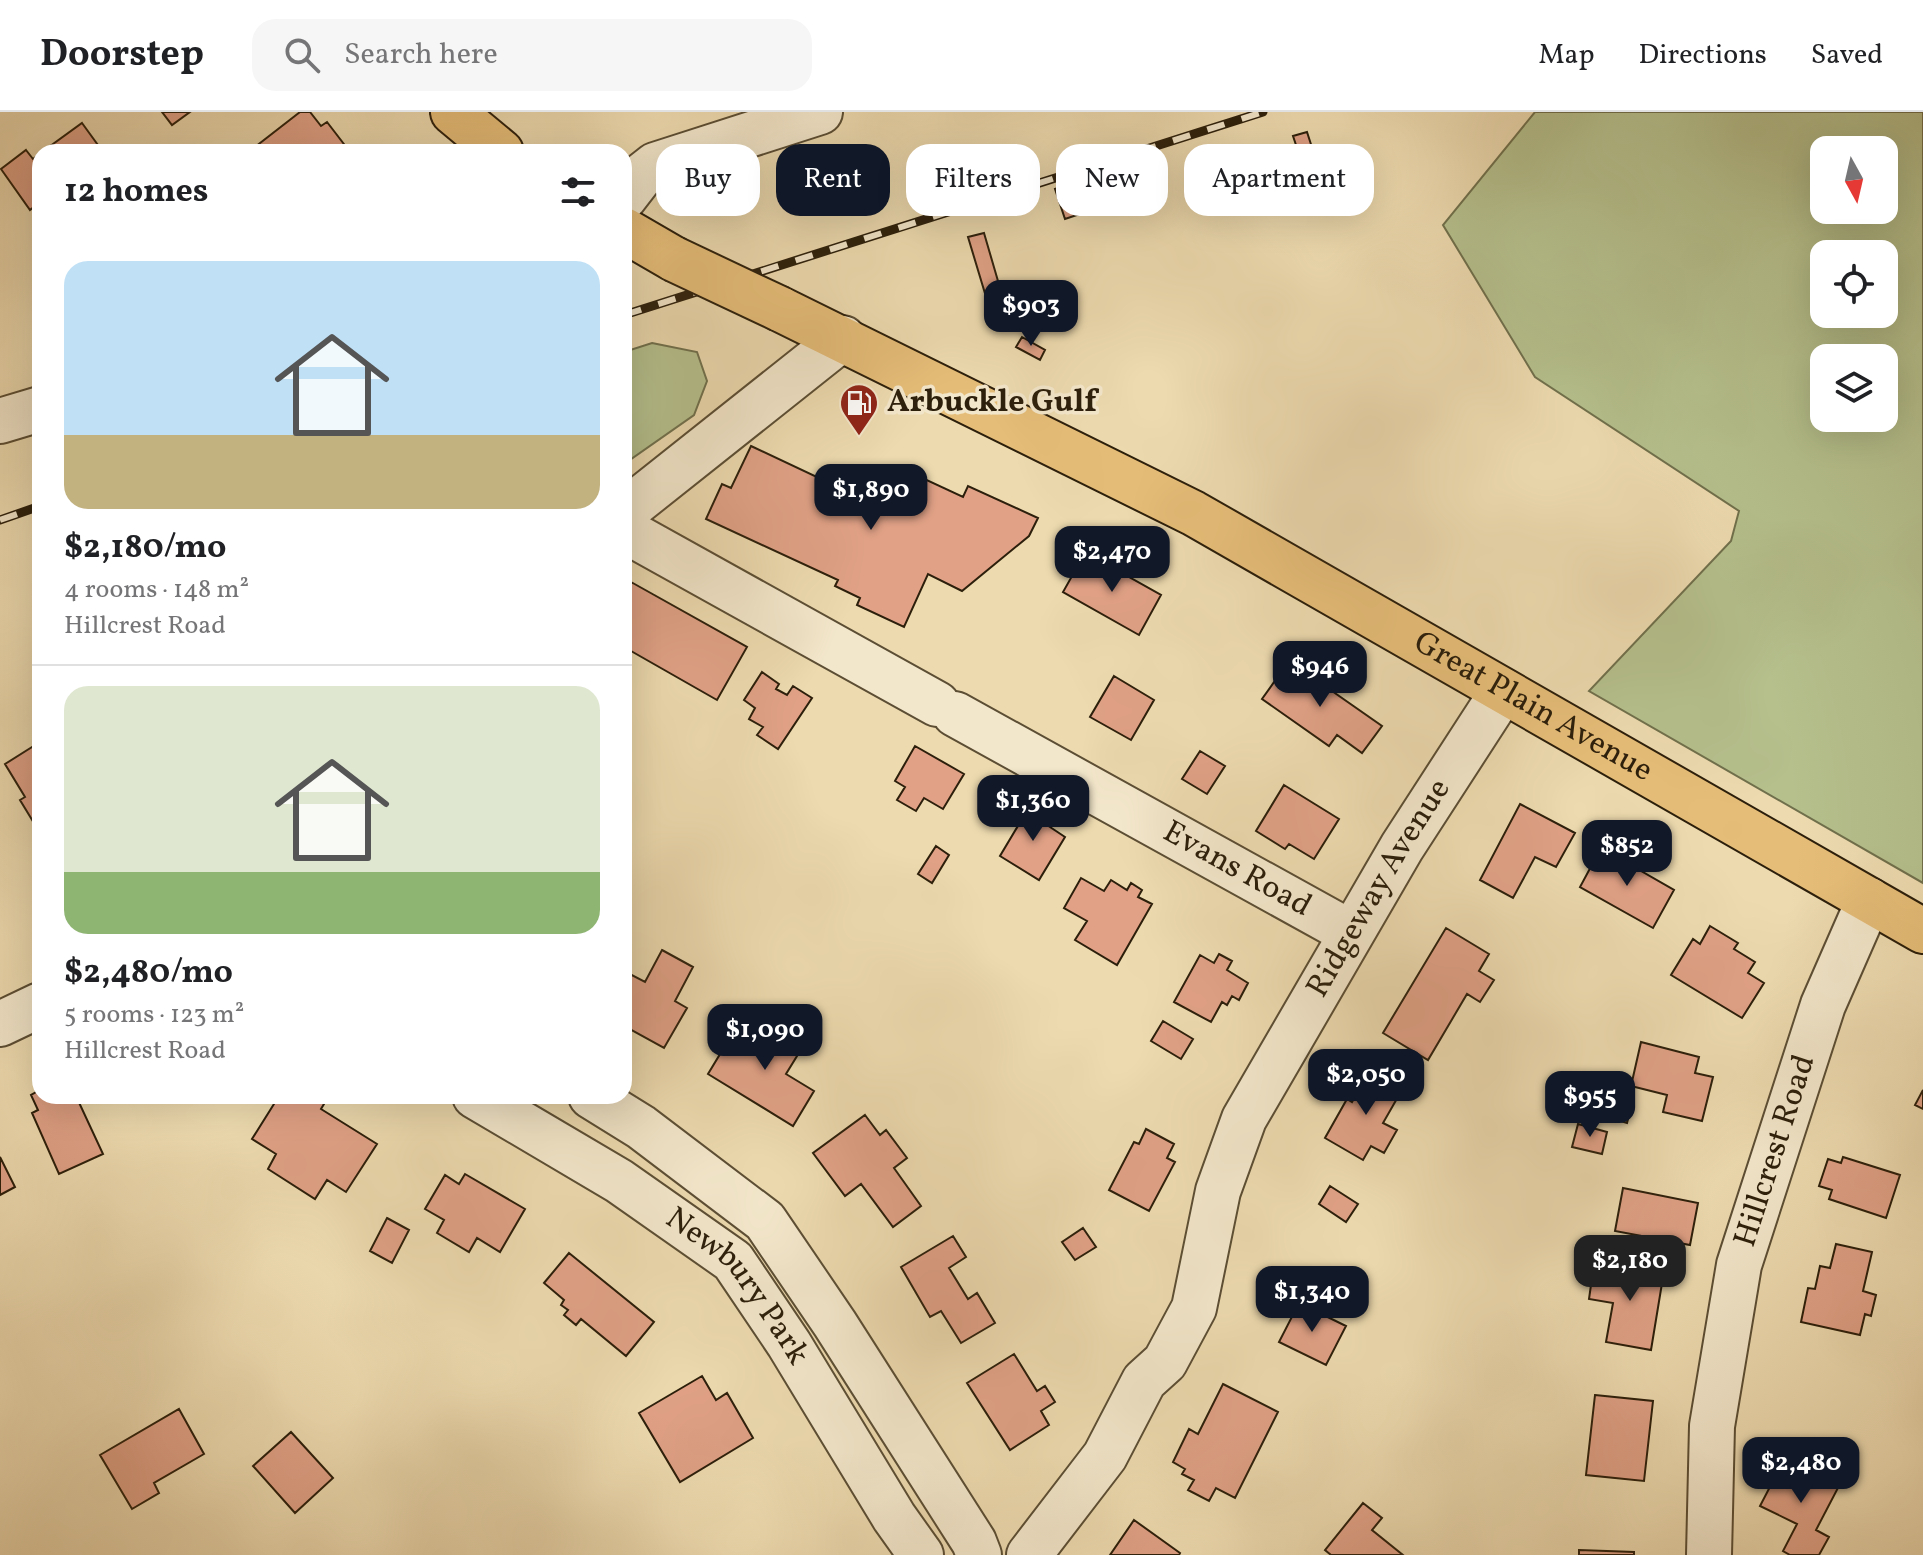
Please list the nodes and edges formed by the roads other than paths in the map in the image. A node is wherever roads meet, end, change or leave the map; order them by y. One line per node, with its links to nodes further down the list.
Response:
1 (453, 112): 3 (main road)
2 (820, 112): 4 (street)
3 (491, 144)
4 (632, 188)
5 (632, 235): 6 (main road, Great Plain Avenue, bridge)
6 (843, 338): 9 (street); 11 (main road, Great Plain Avenue)
7 (32, 411): 8 (street)
8 (0, 421)
9 (632, 506)
10 (632, 534): 14 (street, Evans Road)
11 (1503, 691): 12 (main road, Great Plain Avenue); 14 (street, Ridgeway Avenue)
12 (1869, 900): 13 (main road, Great Plain Avenue); 22 (street, Hillcrest Road)
13 (1923, 931)
14 (1351, 933): 21 (street, Ridgeway Avenue)
15 (32, 1009): 16 (street)
16 (0, 1024)
17 (489, 1104): 19 (street, Newbury Park)
18 (604, 1104): 20 (street, Newbury Park)
19 (921, 1555)
20 (979, 1555)
21 (1029, 1555)
22 (1709, 1555)

